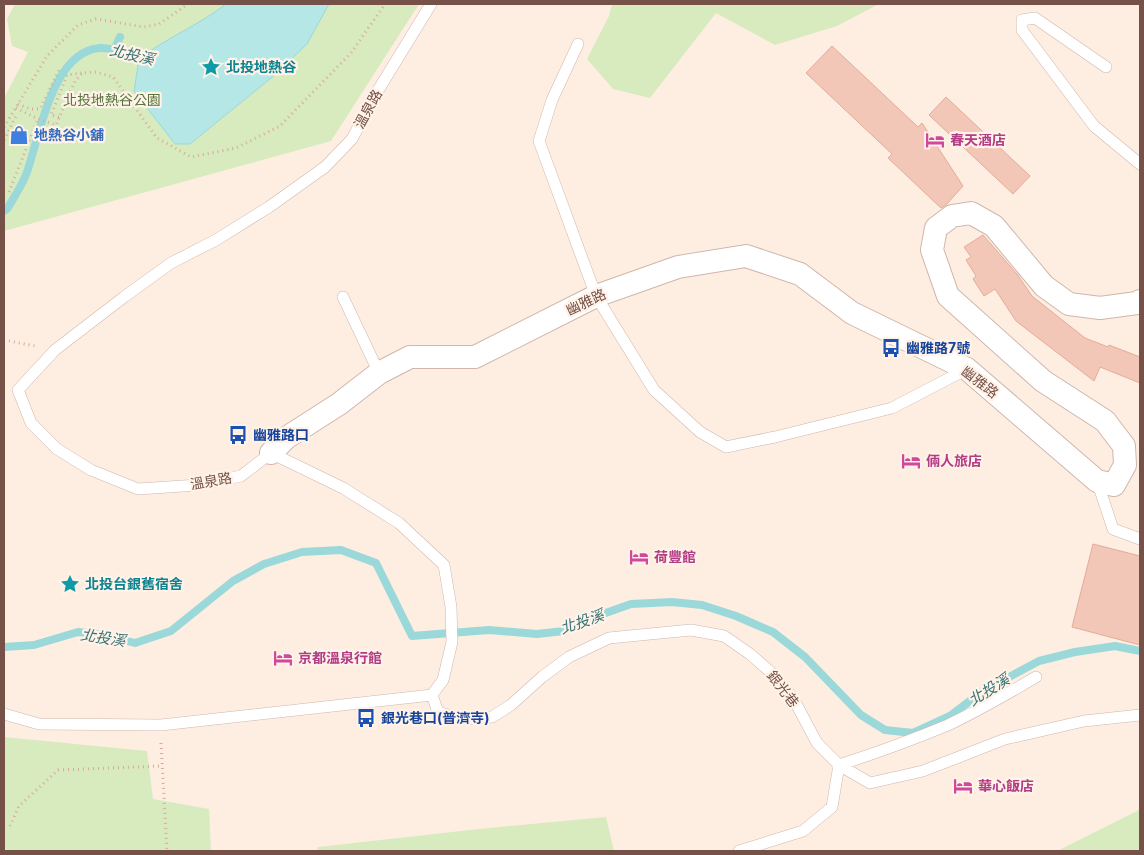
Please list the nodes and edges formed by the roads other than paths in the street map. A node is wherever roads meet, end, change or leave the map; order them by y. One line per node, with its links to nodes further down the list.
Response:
1 (431, 4): 10 (lane, 溫泉路)
2 (578, 44): 5 (lane)
3 (1106, 67): 4 (lane)
4 (1140, 164)
5 (596, 296): 8 (street, 幽雅路); 8 (lane); 9 (street, 幽雅路)
6 (343, 297): 9 (lane)
7 (1140, 301): 11 (street)
8 (967, 370): 11 (street, 幽雅路)
9 (379, 373): 10 (street, 幽雅路)
10 (271, 453): 14 (lane)
11 (1097, 481): 12 (lane)
12 (1140, 539)
13 (1036, 677): 17 (lane)
14 (432, 695): 15 (lane); 17 (lane, 銀光巷)
15 (4, 714)
16 (1140, 715): 17 (lane, 銀光巷)
17 (839, 765): 18 (lane)
18 (740, 851)

